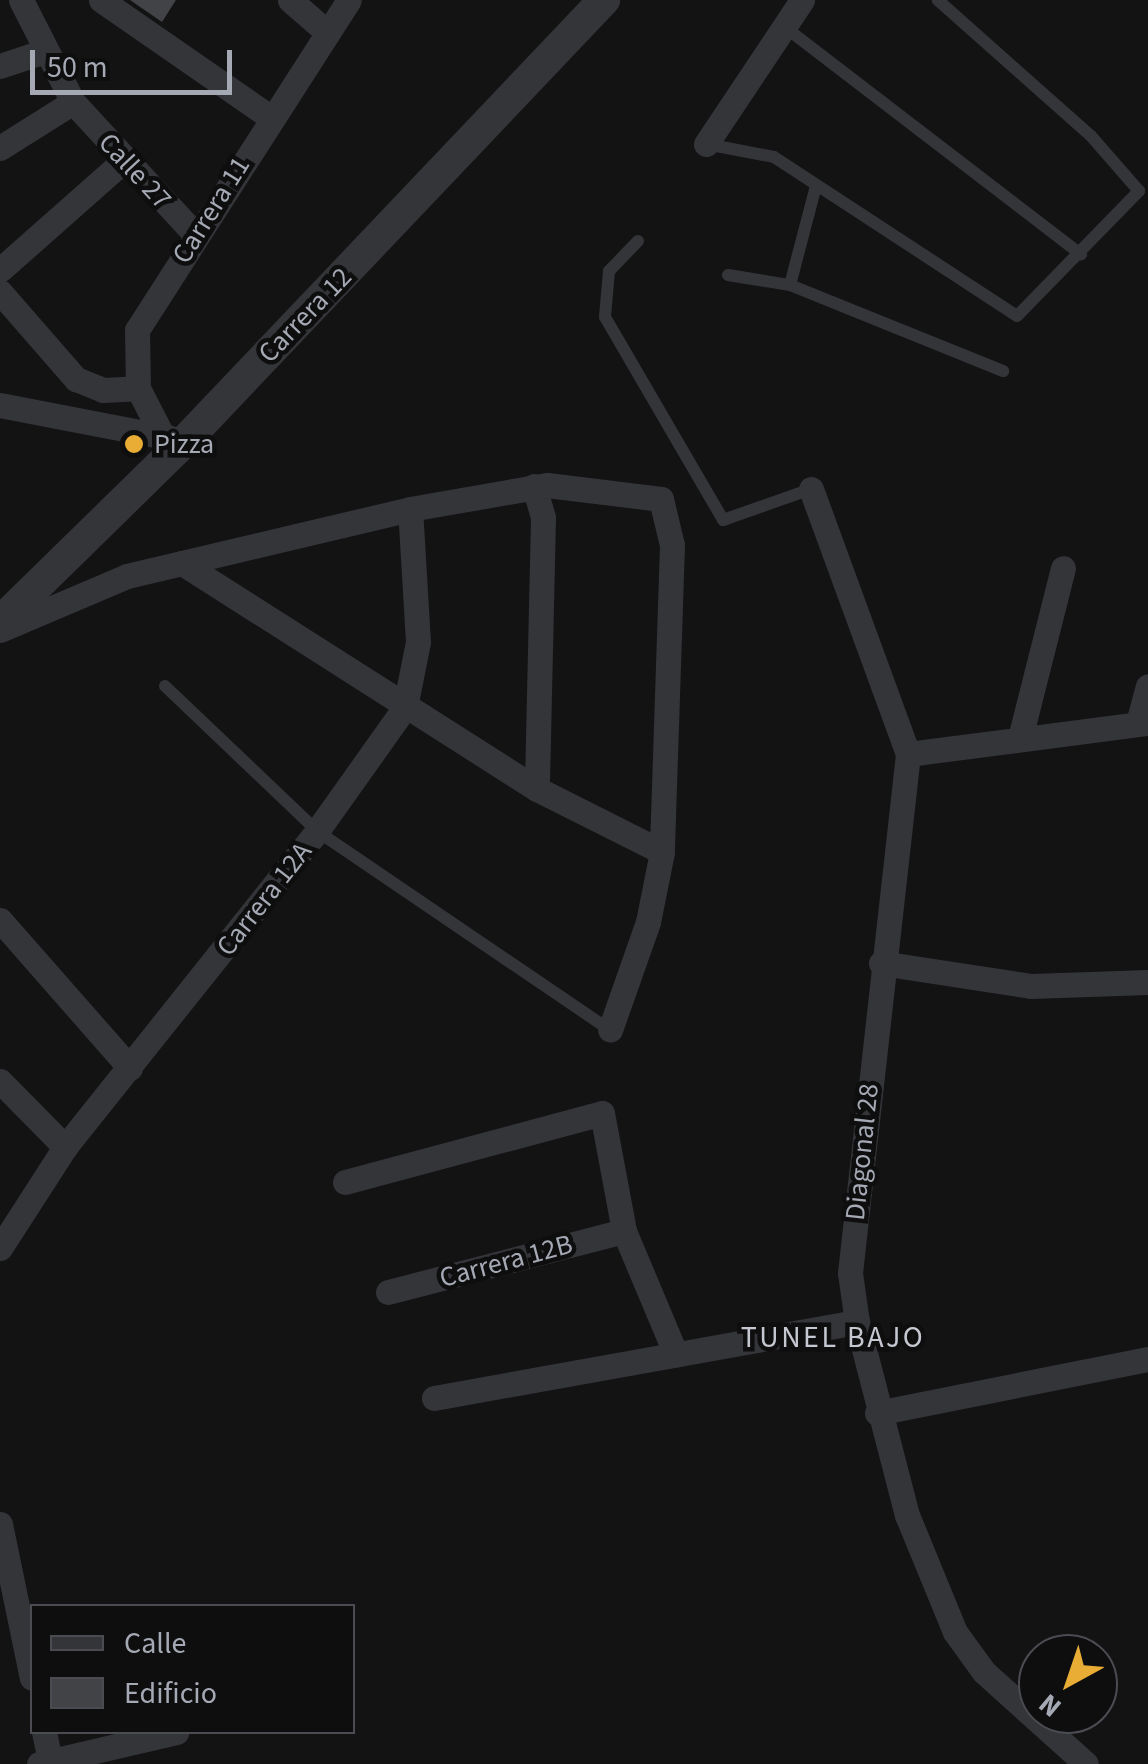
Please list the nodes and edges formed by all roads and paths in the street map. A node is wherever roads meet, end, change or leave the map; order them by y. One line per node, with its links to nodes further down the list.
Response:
1 (21, 0): 10 (street, Calle 27)
2 (102, 0): 13 (street)
3 (290, 0): 9 (street)
4 (349, 0): 9 (street, Carrera 11)
5 (604, 0): 28 (street, Carrera 12)
6 (802, 0): 8 (street)
7 (938, 0): 20 (lane)
8 (786, 28): 14 (street); 20 (lane)
9 (328, 33): 13 (street, Carrera 11)
10 (45, 51): 11 (street); 12 (street, Calle 27)
11 (0, 66)
12 (73, 102): 15 (street); 16 (street, Calle 27)
13 (270, 118): 18 (street, Carrera 11)
14 (706, 144): 17 (lane)
15 (0, 148)
16 (122, 162): 18 (street, Calle 27); 21 (street)
17 (816, 186): 20 (lane); 23 (lane)
18 (195, 234): 26 (street, Carrera 11)
19 (638, 241): 30 (lane)
20 (1082, 254)
21 (0, 270)
22 (728, 275): 23 (lane)
23 (790, 285): 25 (lane)
24 (0, 292): 26 (street)
25 (1003, 371)
26 (138, 388): 28 (street, Carrera 11)
27 (0, 405): 28 (street)
28 (173, 438): 34 (street, Carrera 12)
29 (534, 486): 31 (street); 42 (street); 44 (street)
30 (811, 488): 41 (street, Diagonal 28)
31 (410, 509): 32 (street); 38 (street, Carrera 12A)
32 (182, 563): 35 (street); 38 (street)
33 (1063, 568): 40 (street)
34 (0, 622)
35 (0, 630)
36 (165, 686): 43 (lane)
37 (1148, 686): 39 (street)
38 (405, 708): 42 (street); 43 (street, Carrera 12A)
39 (1143, 723): 40 (street)
40 (1021, 734): 41 (street)
41 (908, 754): 46 (street, Diagonal 28)
42 (536, 789): 44 (street)
43 (317, 832): 48 (lane); 49 (street, Carrera 12A)
44 (662, 852): 48 (street)
45 (0, 920): 49 (street)
46 (880, 963): 47 (street); 56 (street, Diagonal 28)
47 (1148, 982)
48 (610, 1030)
49 (130, 1068): 51 (street, Carrera 12A)
50 (0, 1081): 51 (street)
51 (66, 1146): 54 (street, Carrera 12A)
52 (345, 1182): 53 (street)
53 (624, 1231): 55 (street, Carrera 12B); 57 (street)
54 (3, 1235)
55 (388, 1292)
56 (856, 1322): 57 (street); 60 (street, Diagonal 28)
57 (676, 1355): 59 (street)
58 (1148, 1359): 60 (street)
59 (434, 1398)
60 (877, 1413): 66 (street, Diagonal 28)
61 (0, 1524): 62 (street)
62 (30, 1668)
63 (44, 1734): 65 (street)
64 (168, 1734): 65 (street)
65 (46, 1763)
66 (1086, 1764)

